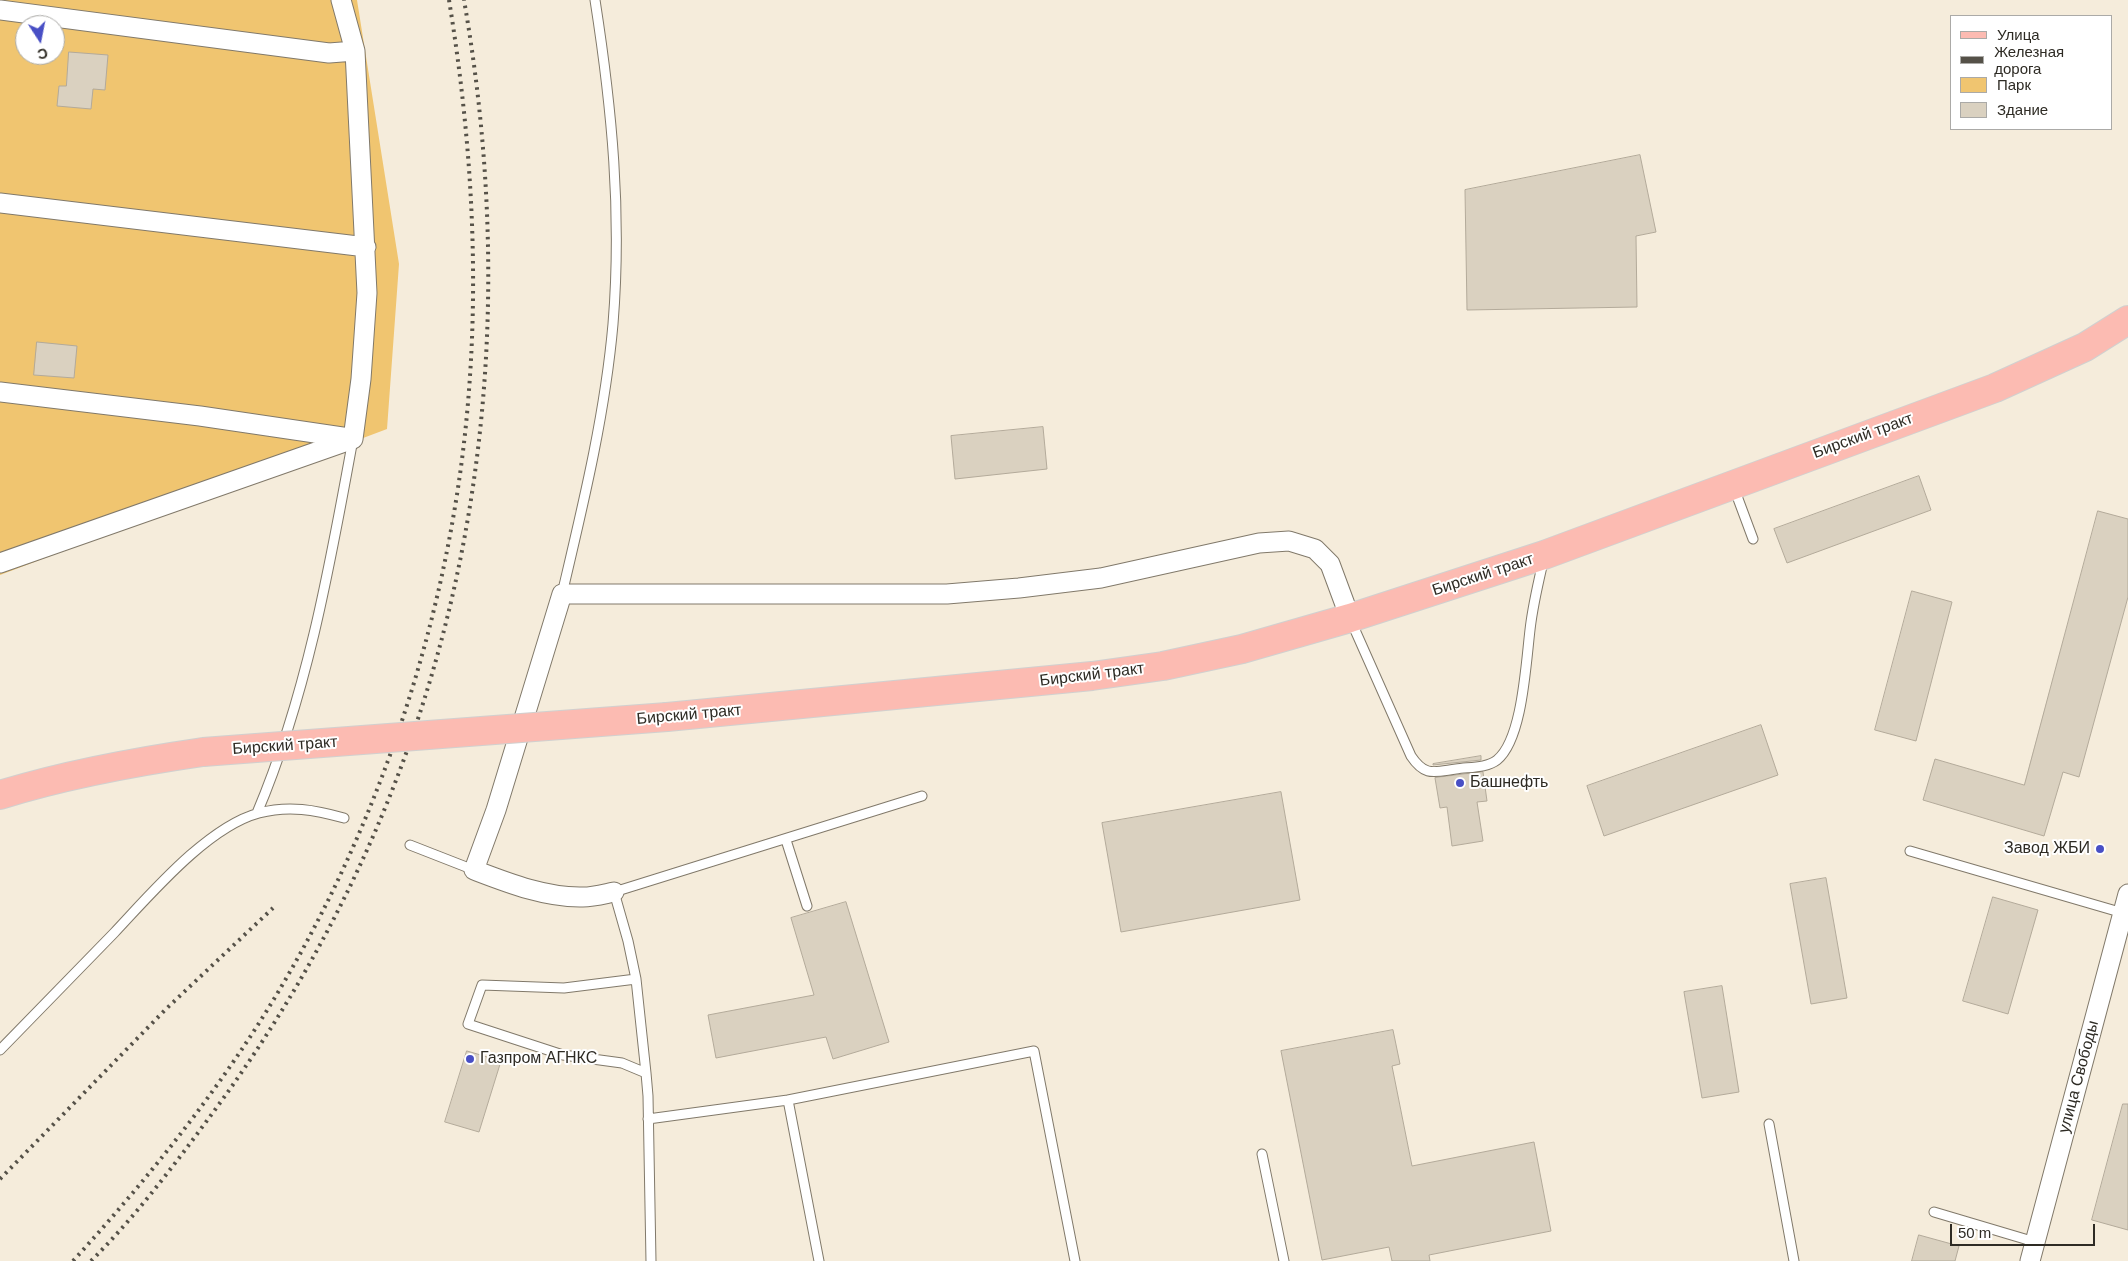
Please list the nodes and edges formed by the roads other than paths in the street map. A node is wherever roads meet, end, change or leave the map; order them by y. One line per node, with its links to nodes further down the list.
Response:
1 (341, 0): 4 (street)
2 (595, 0): 14 (lane)
3 (0, 10): 4 (street)
4 (355, 51): 6 (street)
5 (0, 203): 6 (street)
6 (366, 246): 9 (street)
7 (2128, 320): 10 (main road, Бирский тракт)
8 (0, 392): 9 (street)
9 (353, 439): 13 (street); 18 (lane)
10 (1732, 484): 11 (lane); 12 (main road, Бирский тракт)
11 (1753, 540)
12 (1544, 555): 15 (main road, Бирский тракт); 15 (lane)
13 (0, 563)
14 (562, 594): 15 (street); 23 (street)
15 (1350, 618): 16 (main road, Бирский тракт, bridge)
16 (0, 795)
17 (922, 796): 20 (lane)
18 (258, 813): 19 (lane); 29 (lane)
19 (344, 818)
20 (786, 840): 24 (lane); 26 (lane)
21 (410, 845): 23 (lane)
22 (1910, 851): 27 (lane)
23 (474, 870): 24 (street)
24 (614, 892): 28 (lane)
25 (2128, 894): 27 (street, улица Свободы)
26 (807, 906)
27 (2123, 913): 36 (street, улица Свободы)
28 (636, 979): 30 (lane); 30 (lane)
29 (0, 1050)
30 (646, 1073): 32 (lane)
31 (788, 1100): 32 (lane); 38 (lane); 39 (lane)
32 (648, 1118): 37 (lane)
33 (1769, 1124): 41 (lane)
34 (1262, 1154): 40 (lane)
35 (1934, 1212): 36 (lane)
36 (2035, 1242): 42 (street, улица Свободы)
37 (651, 1261)
38 (819, 1261)
39 (1075, 1261)
40 (1284, 1261)
41 (1794, 1261)
42 (2030, 1261)

